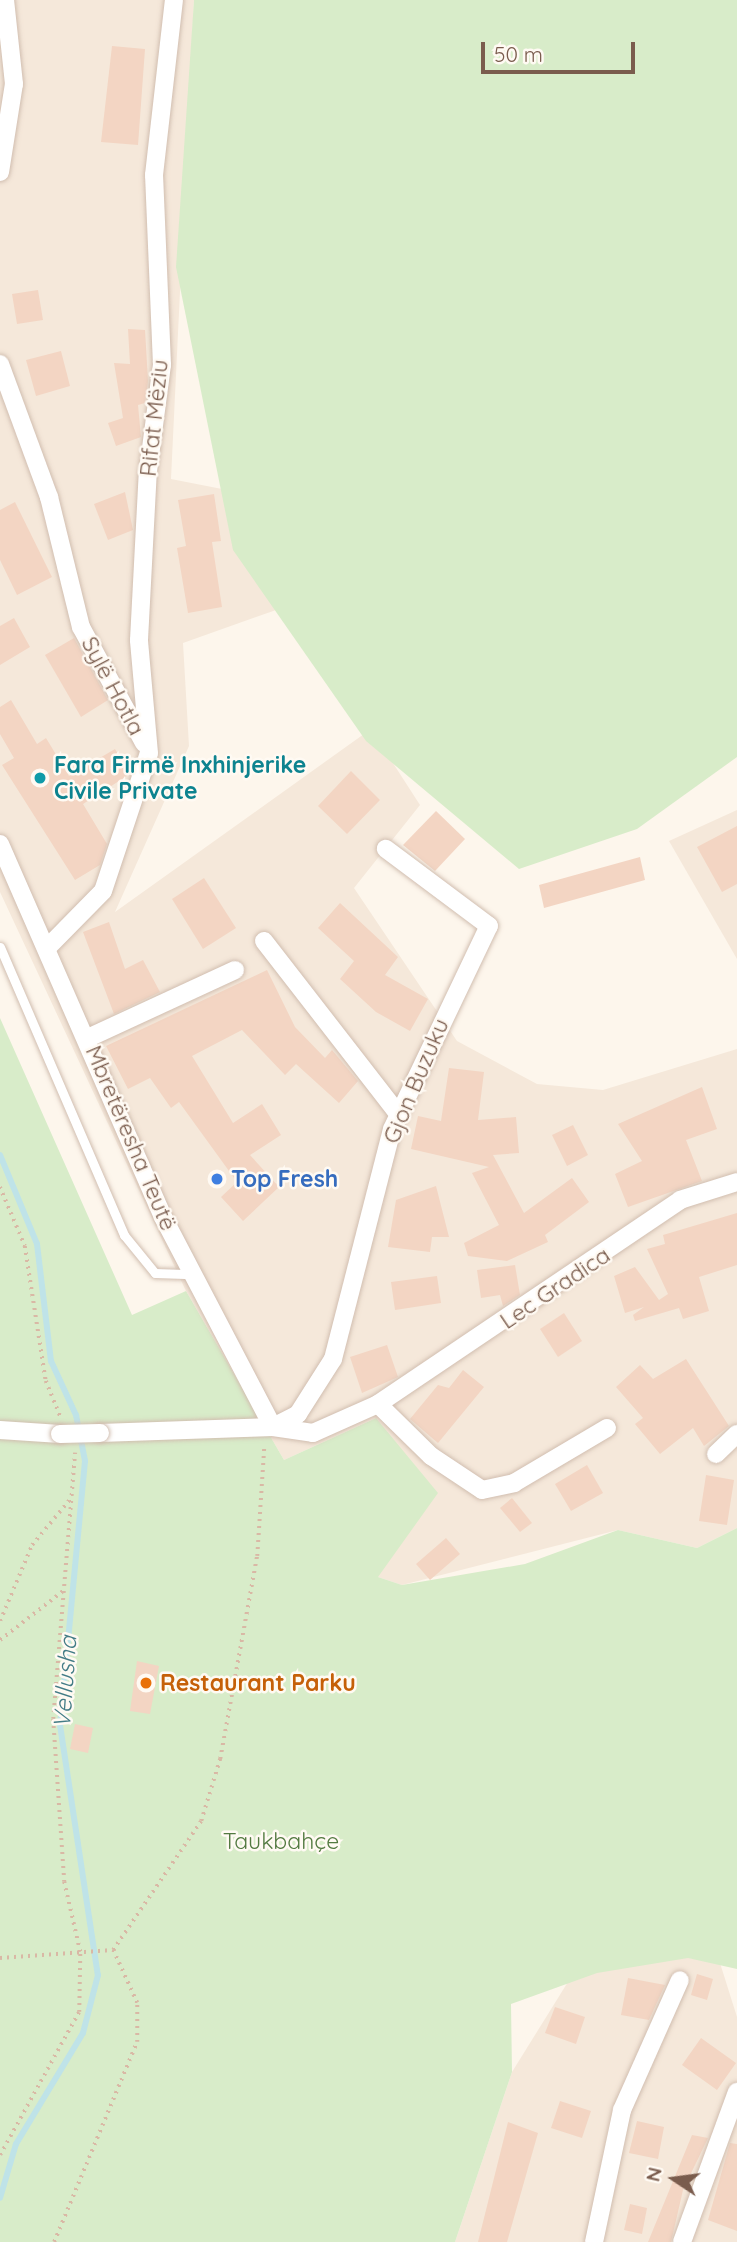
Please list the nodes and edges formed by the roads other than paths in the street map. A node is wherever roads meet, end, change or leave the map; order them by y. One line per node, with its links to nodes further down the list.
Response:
1 (5, 0): 3 (street)
2 (174, 0): 5 (street, Rifat Mëziu)
3 (0, 172)
4 (0, 364): 5 (street, Sylë Hotla)
5 (149, 753): 10 (street, Sylë Hotla)
6 (0, 844): 10 (street, Mbretëresha Teutë)
7 (386, 849): 13 (street, Gjon Buzuku)
8 (264, 941): 13 (street)
9 (0, 947): 15 (lane)
10 (48, 947): 12 (street, Mbretëresha Teutë)
11 (235, 970): 12 (street)
12 (88, 1038): 15 (street, Mbretëresha Teutë)
13 (398, 1114): 17 (street, Gjon Buzuku)
14 (737, 1182): 16 (street, Lec Gradica)
15 (192, 1273): 17 (street, Mbretëresha Teutë)
16 (378, 1404): 17 (street, Lec Gradica); 18 (street)
17 (268, 1429): 19 (street, Lec Gradica, bridge)
18 (607, 1429)
19 (0, 1430)
20 (737, 1434): 21 (street)
21 (716, 1454)
22 (680, 1980): 24 (street)
23 (737, 2092): 25 (street)
24 (594, 2242)
25 (682, 2242)

